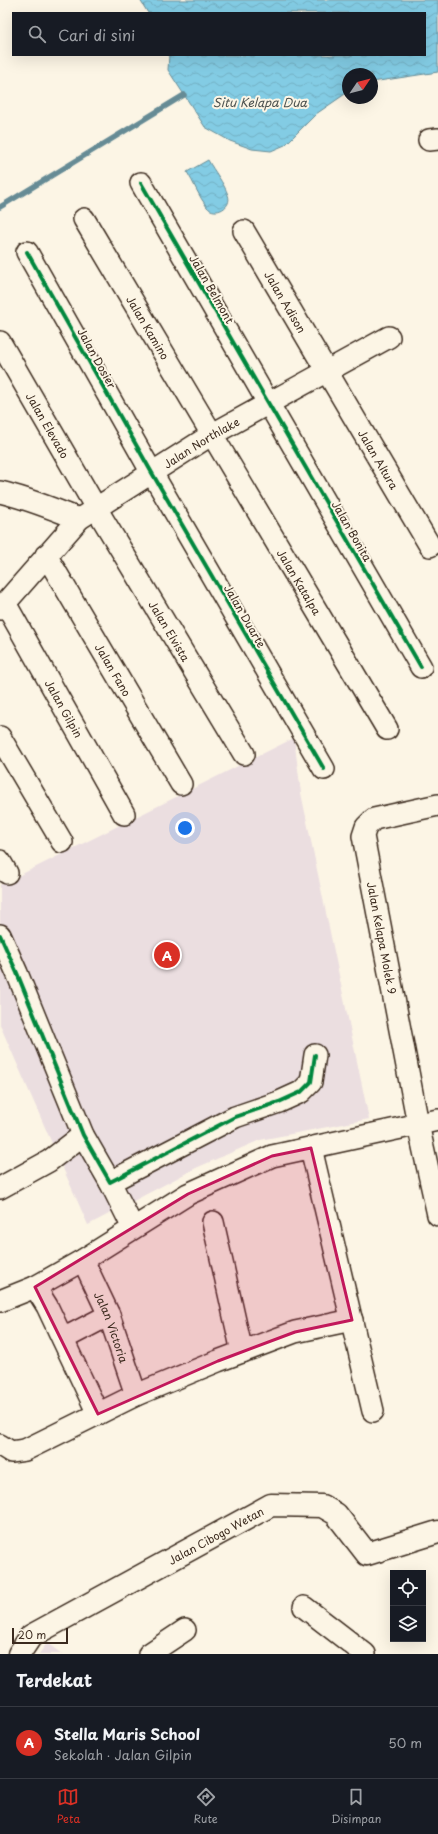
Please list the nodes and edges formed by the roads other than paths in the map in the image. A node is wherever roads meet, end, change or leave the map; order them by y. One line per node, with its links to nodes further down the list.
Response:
1 (142, 183): 8 (street, Jalan Belmont)
2 (84, 219): 9 (street, Jalan Kamino)
3 (244, 231): 7 (street, Jalan Adison)
4 (27, 252): 10 (street, Jalan Dosier)
5 (389, 337): 7 (street, Jalan Northlake)
6 (0, 342): 12 (street, Jalan Elevado)
7 (327, 372): 8 (street, Jalan Northlake); 13 (street, Jalan Altura)
8 (268, 404): 9 (street, Jalan Northlake); 16 (street, Jalan Bonita)
9 (212, 435): 10 (street, Jalan Northlake); 17 (street, Jalan Katalpa)
10 (152, 472): 12 (street, Jalan Northlake); 20 (street, Jalan Duarte)
11 (0, 492): 12 (street)
12 (87, 514): 14 (street, Jalan Northlake); 19 (street, Jalan Elvista)
13 (430, 546)
14 (46, 555): 15 (street, Jalan Northlake); 21 (street, Jalan Fano)
15 (2, 606): 23 (street, Jalan Gilpin)
16 (421, 666)
17 (387, 729)
18 (0, 737): 24 (street)
19 (244, 754)
20 (324, 769)
21 (181, 784)
22 (438, 805): 28 (street, Jalan Kelapa Molek 9)
23 (124, 814)
24 (62, 842)
25 (0, 935): 29 (street)
26 (315, 1055): 31 (street)
27 (438, 1120): 28 (street)
28 (418, 1124): 30 (street); 33 (street, Jalan Kelapa Molek 9)
29 (83, 1135): 31 (street); 32 (street)
30 (311, 1148): 35 (street); 41 (street)
31 (110, 1182): 35 (street)
32 (0, 1188)
33 (438, 1215)
34 (213, 1222): 43 (street)
35 (134, 1228): 36 (street)
36 (83, 1260): 37 (street); 40 (street, Jalan Victoria)
37 (32, 1289): 38 (street); 39 (street); 42 (street)
38 (0, 1301)
39 (0, 1313)
40 (109, 1315): 42 (street); 44 (street, Jalan Victoria)
41 (352, 1320): 43 (street); 45 (street)
42 (63, 1339): 46 (street)
43 (242, 1352): 44 (street)
44 (136, 1395): 46 (street)
45 (373, 1411)
46 (98, 1414): 47 (street)
47 (0, 1445)
48 (438, 1532): 52 (street, Jalan Cibogo Wetan)
49 (304, 1608): 53 (street)
50 (185, 1630): 51 (street)
51 (161, 1651)
52 (19, 1654)
53 (365, 1654)

